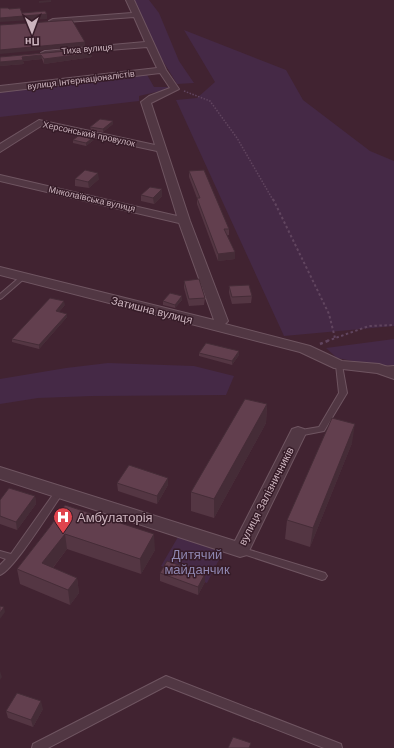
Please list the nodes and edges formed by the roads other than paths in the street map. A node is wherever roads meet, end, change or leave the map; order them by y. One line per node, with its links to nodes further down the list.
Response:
1 (130, 0): 2 (street)
2 (137, 15): 3 (street); 4 (street)
3 (42, 22)
4 (150, 44): 5 (street, Тиха вулиця); 6 (street)
5 (39, 54)
6 (162, 70): 7 (street, вулиця Інтернаціоналістів); 9 (street)
7 (0, 89)
8 (0, 149): 9 (street, Херсонський провулок)
9 (161, 149): 11 (street)
10 (0, 178): 11 (street, Миколаївська вулиця)
11 (184, 221): 15 (street)
12 (0, 271): 13 (street, Затишна вулиця)
13 (23, 277): 14 (lane); 15 (street, Затишна вулиця)
14 (0, 298)
15 (216, 326): 16 (street, Затишна вулиця)
16 (339, 365): 17 (street, Затишна вулиця); 19 (lane)
17 (387, 368): 18 (street, Затишна вулиця)
18 (394, 374)
19 (298, 433): 22 (street, вулиця Залізничників)
20 (0, 472): 21 (street, вулиця Залізничників)
21 (60, 491): 22 (street, вулиця Залізничників); 24 (lane)
22 (240, 550): 26 (lane)
23 (0, 554): 24 (lane)
24 (13, 558): 25 (lane)
25 (0, 571)
26 (322, 576)
27 (37, 748): 28 (lane)
28 (337, 748)

